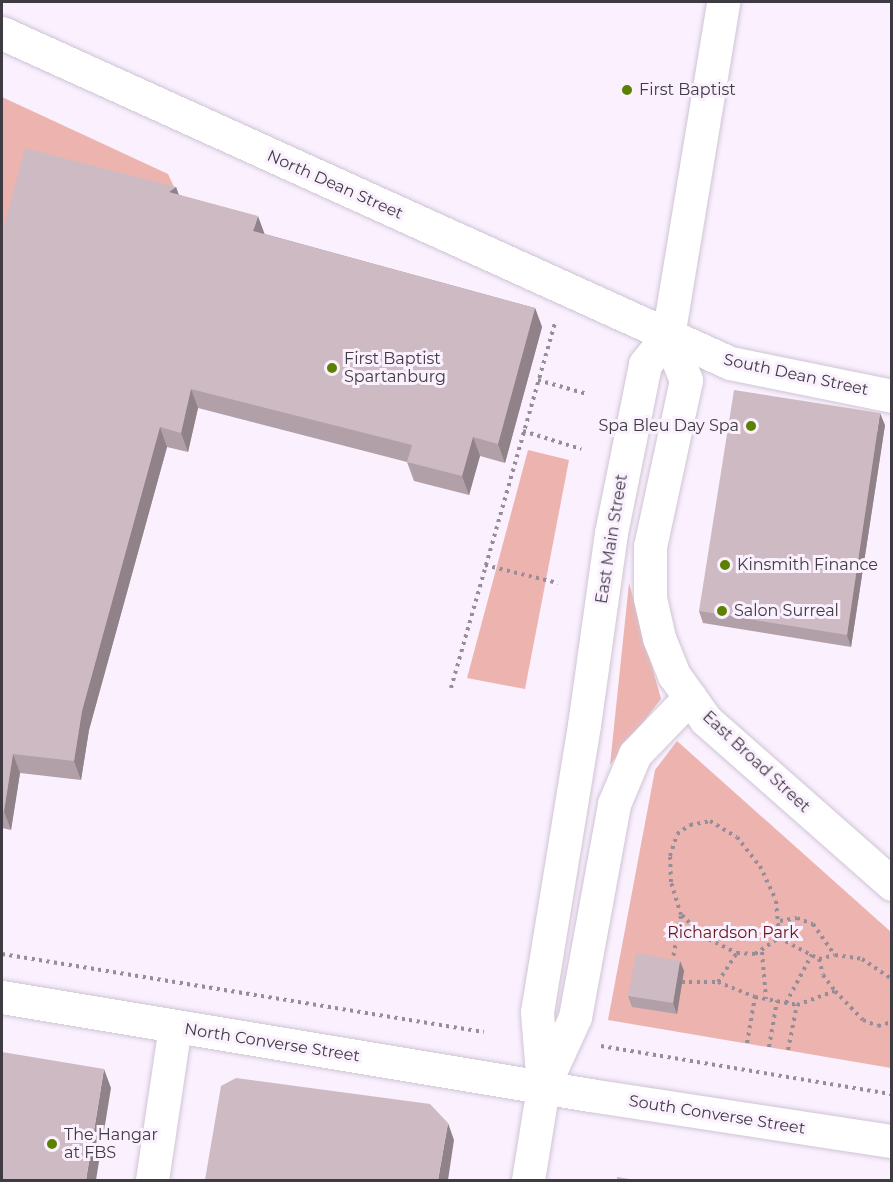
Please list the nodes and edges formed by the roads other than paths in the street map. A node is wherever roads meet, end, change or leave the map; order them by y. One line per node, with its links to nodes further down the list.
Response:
1 (723, 2): 3 (street)
2 (2, 33): 3 (street, North Dean Street)
3 (668, 336): 4 (street, South Dean Street); 5 (street, East Broad Street); 9 (street, East Main Street)
4 (891, 396)
5 (690, 697): 6 (street, East Broad Street); 9 (street, East Main Street)
6 (891, 884)
7 (2, 997): 8 (street, North Converse Street)
8 (175, 1027): 9 (street, North Converse Street); 11 (street)
9 (543, 1087): 10 (street, South Converse Street); 12 (street, East Main Street)
10 (891, 1141)
11 (152, 1180)
12 (528, 1180)

